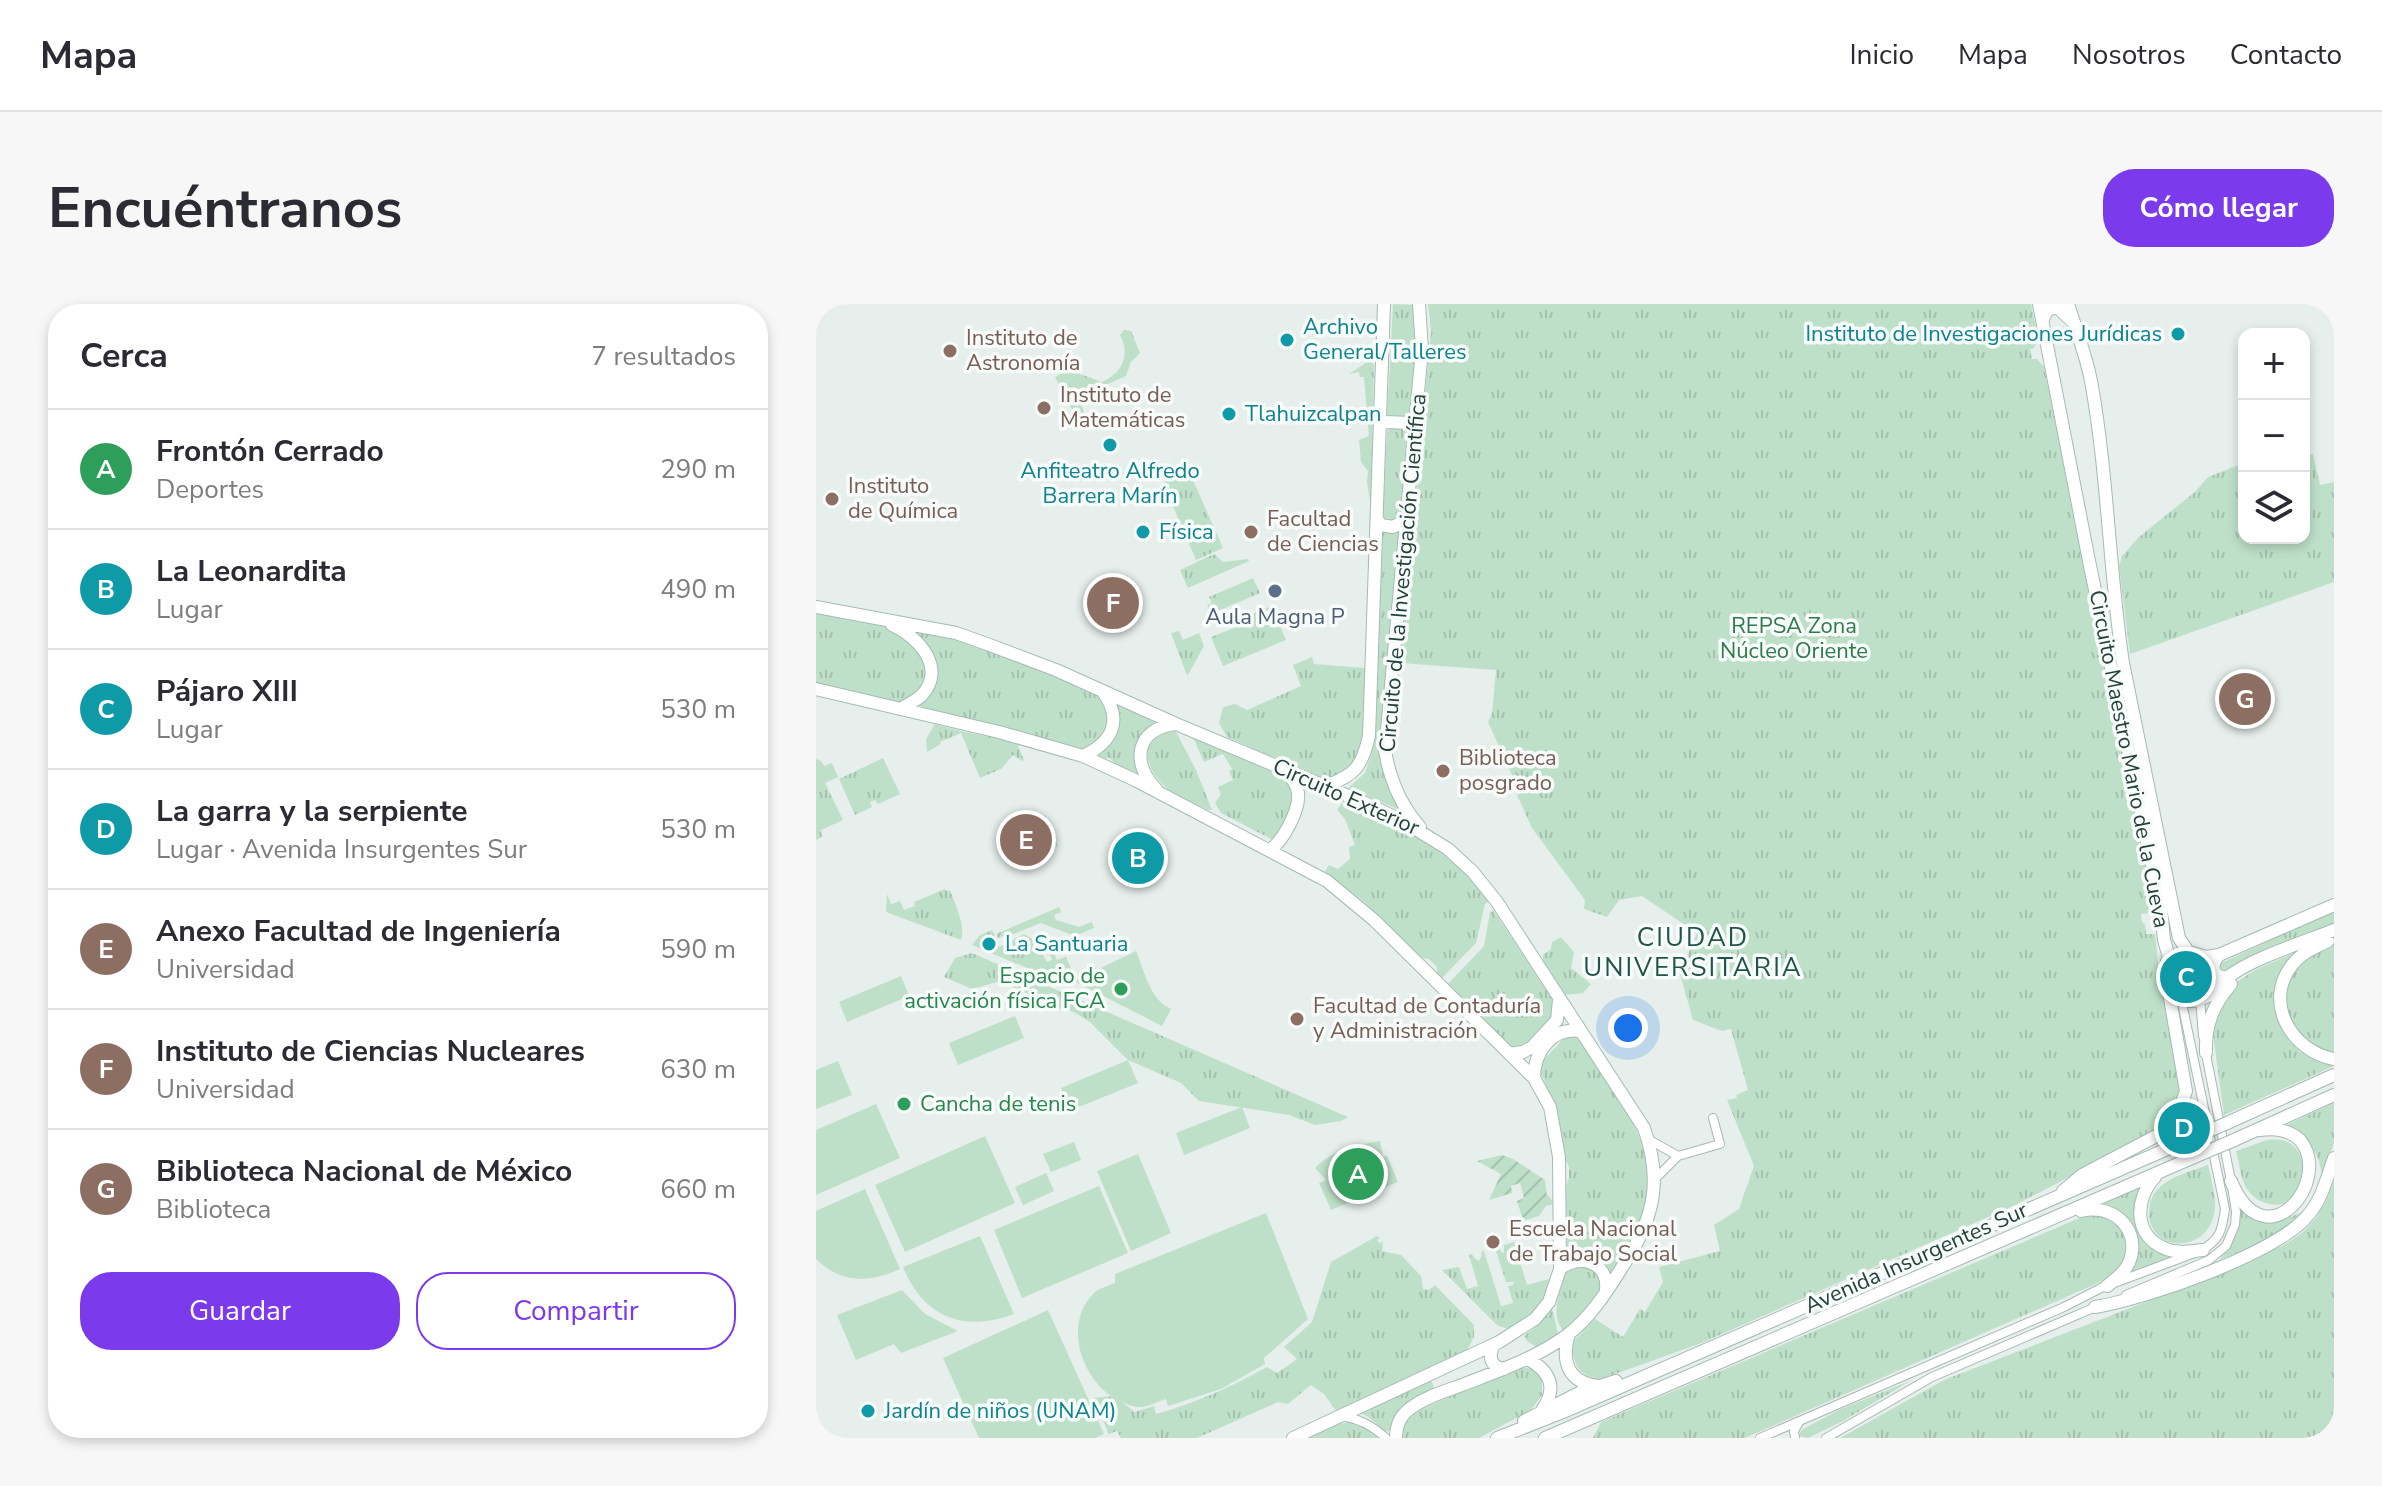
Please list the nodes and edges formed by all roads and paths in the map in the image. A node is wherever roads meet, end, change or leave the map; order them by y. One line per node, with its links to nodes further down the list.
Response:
1 (1419, 304): 8 (street, Circuito de la Investigación Científica)
2 (2039, 304): 5 (street, Circuito Maestro Mario de la Cueva)
3 (2068, 304): 6 (street, Circuito Maestro Mario de la Cueva)
4 (1385, 305): 7 (street, Circuito de la Investigación Científica)
5 (2043, 319): 6 (street); 11 (street, Circuito Maestro Mario de la Cueva)
6 (2074, 323): 12 (street, Circuito Maestro Mario de la Cueva)
7 (1380, 425): 8 (street); 9 (street, Circuito de la Investigación Científica)
8 (1415, 428): 10 (street, Circuito de la Investigación Científica)
9 (1377, 519): 10 (street); 21 (street, Circuito de la Investigación Científica)
10 (1407, 519): 23 (street, Circuito de la Investigación Científica)
11 (2089, 561): 12 (street); 30 (street, Circuito Maestro Mario de la Cueva)
12 (2113, 576): 28 (street, Circuito Maestro Mario de la Cueva)
13 (816, 607): 14 (street, Circuito Exterior)
14 (871, 617): 16 (street, Circuito Exterior); 17 (street)
15 (816, 689): 17 (street)
16 (1101, 690): 18 (street, Circuito Exterior); 19 (street)
17 (900, 709): 19 (street)
18 (1176, 724): 20 (street, Circuito Exterior); 22 (street)
19 (1083, 756): 22 (street)
20 (1286, 770): 21 (street, Circuito Exterior); 24 (street)
21 (1326, 786): 23 (street, Circuito Exterior)
22 (1161, 794): 24 (street)
23 (1424, 832): 35 (street, Circuito Exterior)
24 (1270, 850): 38 (street)
25 (2334, 905): 29 (street)
26 (2334, 930): 31 (street)
27 (2334, 937): 39 (street)
28 (2187, 951): 29 (street); 30 (street); 34 (street, Circuito Maestro Mario de la Cueva)
29 (2219, 955): 32 (street)
30 (2169, 956): 33 (street, Circuito Maestro Mario de la Cueva); 51 (street)
31 (2248, 965): 32 (street); 37 (street)
32 (2228, 977): 34 (street)
33 (2181, 998): 34 (street); 53 (street, Circuito Maestro Mario de la Cueva)
34 (2200, 998): 37 (street, Circuito Maestro Mario de la Cueva)
35 (1559, 1000): 36 (street, Circuito Exterior); 38 (street)
36 (1580, 1031): 41 (street); 45 (street, Circuito Exterior)
37 (2206, 1053): 50 (street, Circuito Maestro Mario de la Cueva)
38 (1509, 1054): 41 (street)
39 (2334, 1059)
40 (2334, 1075): 51 (street, Avenida Insurgentes Sur, bridge)
41 (1534, 1078): 54 (street)
42 (2334, 1095): 44 (street, Avenida Insurgentes Sur)
43 (1713, 1118): 46 (street)
44 (2259, 1130): 48 (street, Avenida Insurgentes Sur, bridge); 50 (street)
45 (1648, 1139): 46 (street); 49 (street, Circuito Exterior)
46 (1678, 1156): 49 (street)
47 (2334, 1158): 57 (street)
48 (2168, 1169): 52 (street, Avenida Insurgentes Sur); 53 (street)
49 (1655, 1179): 56 (street, Circuito Exterior)
50 (2231, 1181): 57 (street, Circuito Maestro Mario de la Cueva)
51 (2057, 1197): 63 (street, Avenida Insurgentes Sur)
52 (2047, 1220): 55 (street); 73 (street, Avenida Insurgentes Sur)
53 (2203, 1250): 55 (street)
54 (1560, 1269): 56 (street); 59 (street)
55 (2107, 1286): 68 (street)
56 (1605, 1293): 58 (street, Circuito Exterior)
57 (2095, 1307): 76 (street, Circuito Maestro Mario de la Cueva)
58 (1569, 1334): 60 (street, Circuito Exterior); 64 (street)
59 (1494, 1345): 61 (street); 62 (street)
60 (1528, 1359): 61 (street, Circuito Exterior); 66 (street)
61 (1504, 1369): 65 (street, Circuito Exterior)
62 (1438, 1370): 65 (street); 67 (street)
63 (1650, 1373): 64 (street); 72 (street, Avenida Insurgentes Sur)
64 (1599, 1386): 66 (street)
65 (1447, 1391): 71 (street, Circuito Exterior)
66 (1542, 1410): 72 (street)
67 (1341, 1416): 69 (street); 70 (street)
68 (1803, 1420): 74 (street); 75 (street)
69 (1293, 1438)
70 (1386, 1438)
71 (1396, 1438)
72 (1495, 1438)
73 (1545, 1438)
74 (1760, 1438)
75 (1795, 1438)
76 (1826, 1438)

